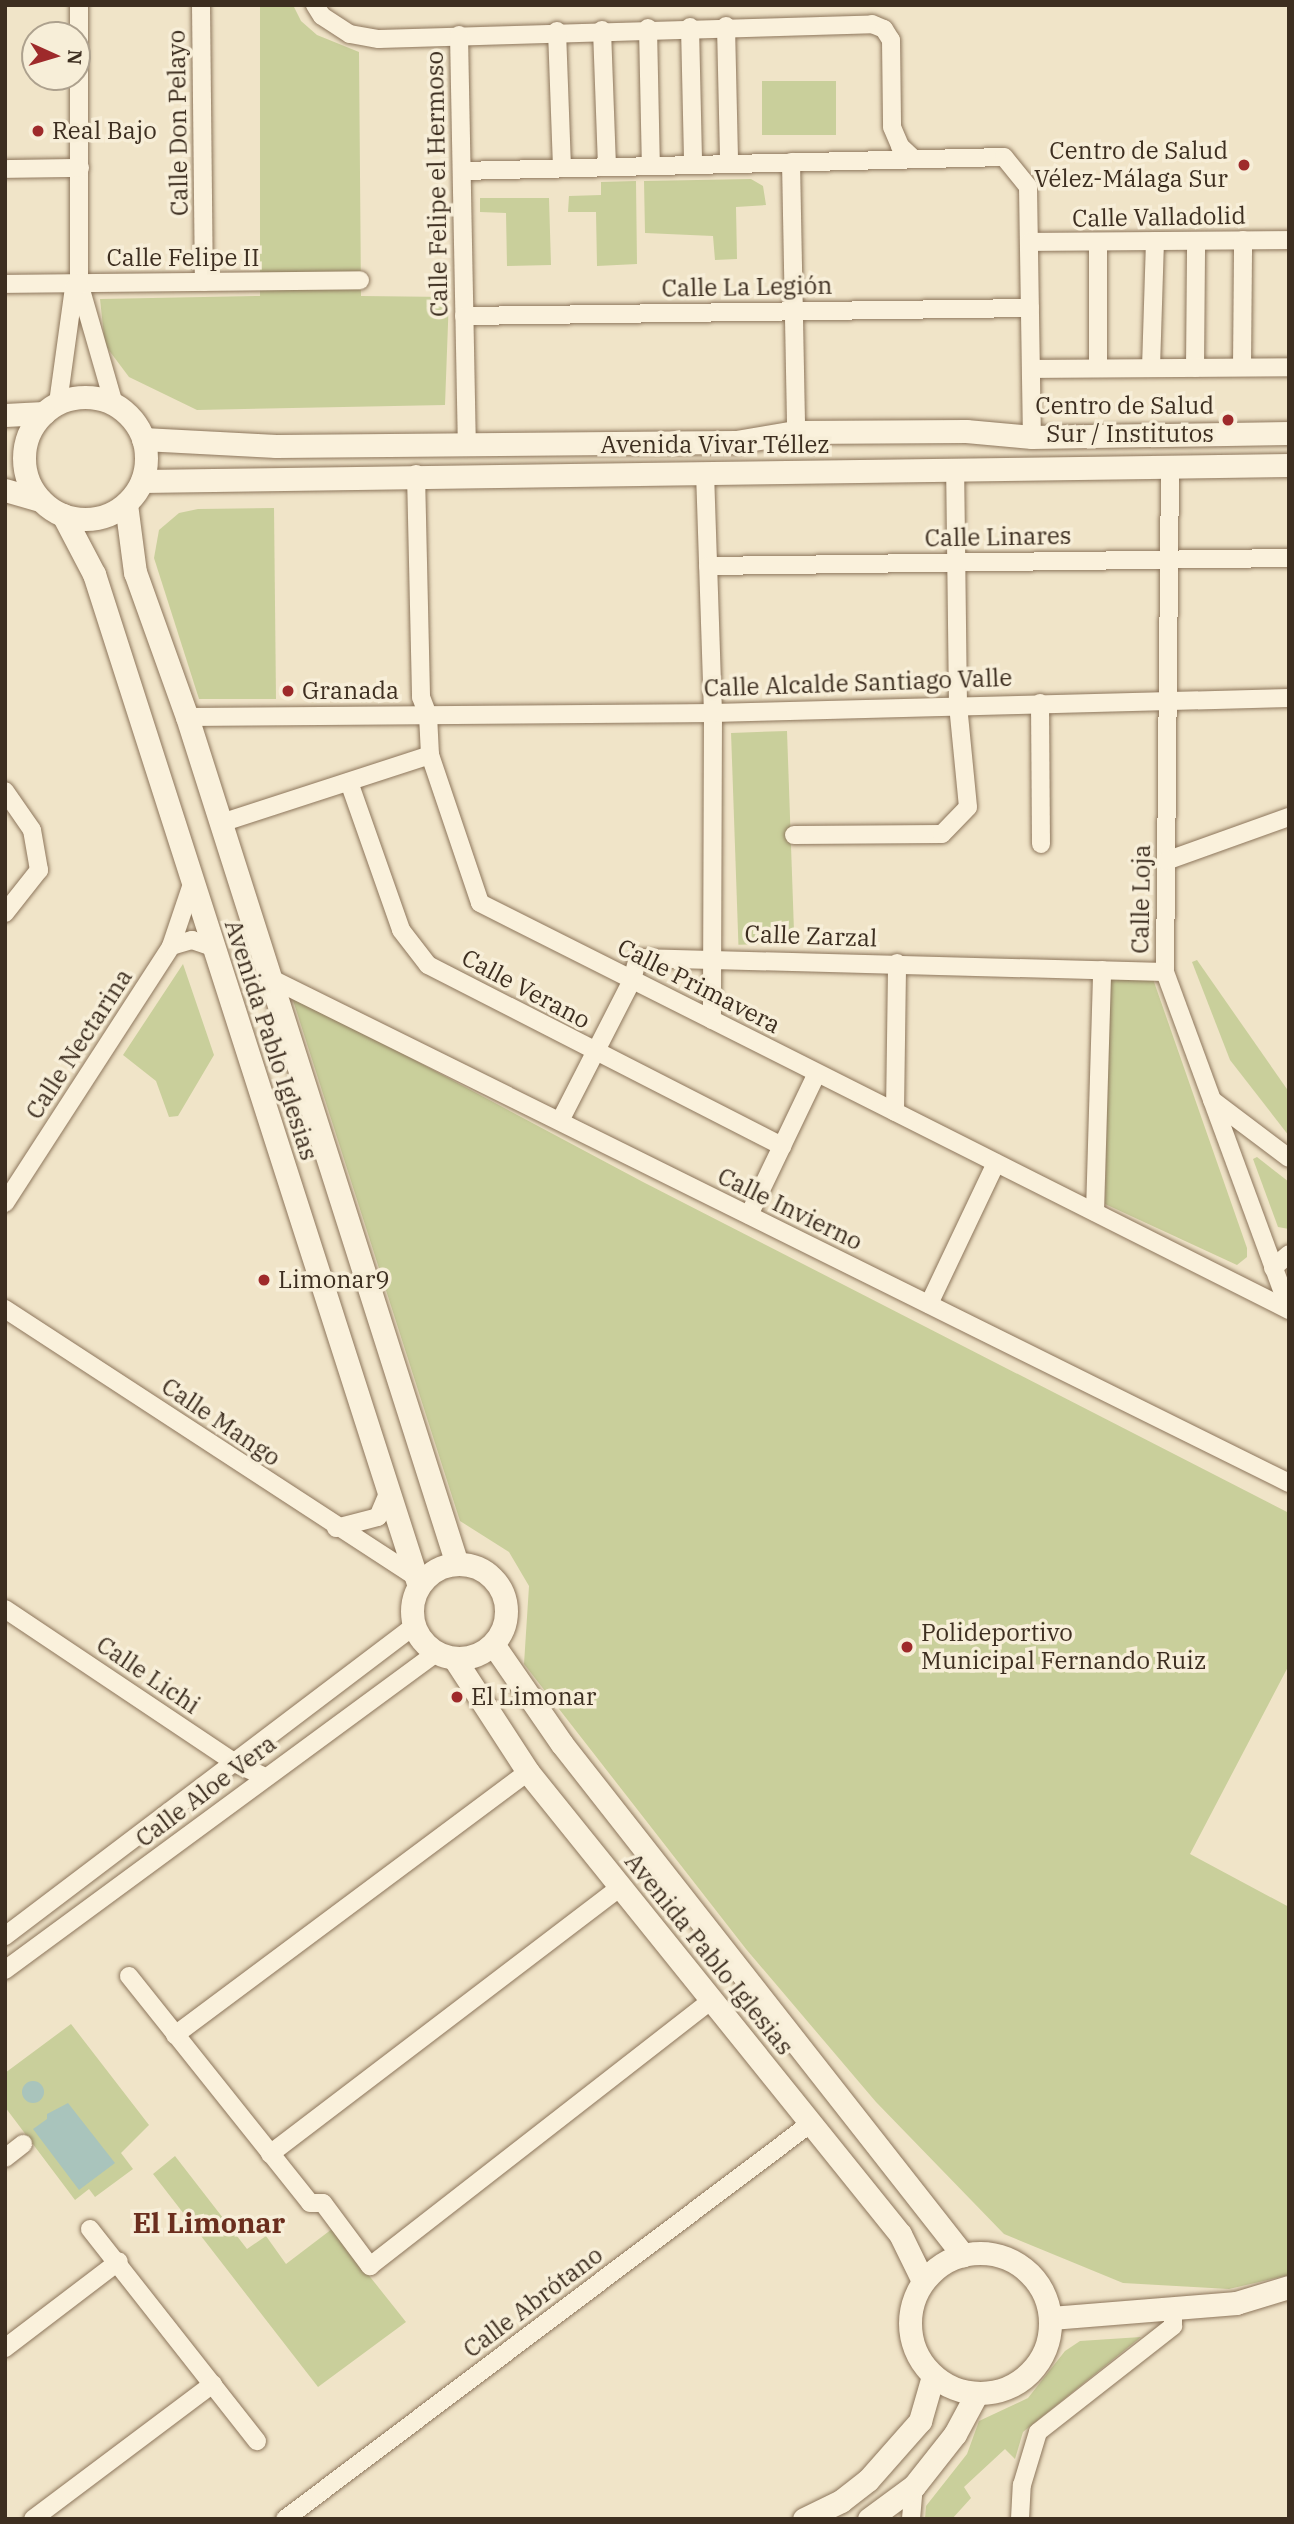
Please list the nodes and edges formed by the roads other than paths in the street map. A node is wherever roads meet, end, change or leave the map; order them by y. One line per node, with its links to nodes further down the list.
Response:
1 (79, 5): 16 (street)
2 (201, 5): 27 (street, Calle Don Pelayo)
3 (315, 5): 9 (street, Calle Felipe el Hermoso)
4 (726, 26): 5 (street); 10 (street); 12 (street)
5 (690, 27): 6 (street); 13 (street)
6 (648, 28): 7 (street); 14 (street)
7 (602, 30): 8 (street); 15 (street)
8 (557, 32): 9 (street); 17 (street)
9 (459, 36): 19 (street, Calle Felipe el Hermoso)
10 (914, 159): 11 (street); 24 (street)
11 (791, 162): 12 (street); 31 (street)
12 (729, 163): 13 (street)
13 (693, 164): 14 (street)
14 (651, 166): 15 (street)
15 (607, 167): 17 (street)
16 (80, 168): 18 (street); 28 (street)
17 (562, 168): 19 (street)
18 (5, 169)
19 (462, 172): 32 (street, Calle Felipe el Hermoso)
20 (1242, 240): 21 (street, Calle Valladolid); 23 (street, Calle Valladolid); 33 (street)
21 (1289, 240)
22 (1155, 241): 23 (street, Calle Valladolid); 25 (street, Calle Valladolid); 36 (street)
23 (1196, 241): 37 (street)
24 (1029, 242): 25 (street, Calle Valladolid); 30 (street)
25 (1098, 242): 35 (street)
26 (360, 280): 27 (street, Calle Felipe II)
27 (204, 282): 28 (street, Calle Felipe II)
28 (79, 283): 29 (street, Calle Felipe II); 39 (street); 40 (street)
29 (5, 284)
30 (1030, 307): 31 (street, Calle La Legión); 38 (street)
31 (793, 311): 32 (street, Calle La Legión); 42 (street)
32 (464, 316): 46 (street, Calle Felipe el Hermoso)
33 (1242, 367): 34 (street); 37 (street)
34 (1289, 367)
35 (1098, 368): 36 (street); 38 (street)
36 (1151, 368): 37 (street)
37 (1195, 368)
38 (1031, 369): 44 (street)
39 (114, 404): 40 (street); 45 (street)
40 (51, 408): 41 (street); 54 (street)
41 (5, 415)
42 (796, 432): 44 (street, Avenida Vivar Téllez); 46 (street, Avenida Vivar Téllez)
43 (1289, 433): 44 (street, Avenida Vivar Téllez)
44 (1032, 438)
45 (143, 439): 46 (street, Avenida Vivar Téllez); 52 (street)
46 (467, 444)
47 (1289, 465): 48 (street, Avenida Vivar Téllez)
48 (1170, 468): 49 (street, Avenida Vivar Téllez); 58 (street, Calle Loja)
49 (955, 470): 50 (street, Avenida Vivar Téllez); 59 (street)
50 (705, 472): 51 (street, Avenida Vivar Téllez); 60 (street)
51 (416, 474): 52 (street, Avenida Vivar Téllez); 66 (street, Calle Primavera)
52 (142, 481): 55 (street)
53 (5, 490): 54 (street)
54 (41, 500): 56 (street)
55 (125, 504): 56 (street); 67 (street, Avenida Pablo Iglesias)
56 (63, 515): 76 (street, Avenida Pablo Iglesias)
57 (1289, 558): 58 (street, Calle Linares)
58 (1169, 559): 59 (street, Calle Linares); 62 (street, Calle Loja)
59 (957, 562): 60 (street, Calle Linares); 64 (street)
60 (708, 566): 65 (street)
61 (1289, 698): 62 (street, Calle Alcalde Santiago Valle)
62 (1167, 701): 63 (street, Calle Alcalde Santiago Valle); 75 (street, Calle Loja)
63 (1040, 703): 64 (street, Calle Alcalde Santiago Valle); 74 (street)
64 (958, 705): 65 (street, Calle Alcalde Santiago Valle); 73 (street)
65 (713, 713): 66 (street, Calle Alcalde Santiago Valle); 80 (street)
66 (428, 715): 67 (street, Calle Alcalde Santiago Valle); 68 (street, Calle Primavera)
67 (187, 717): 72 (street, Avenida Pablo Iglesias)
68 (430, 755): 69 (street); 85 (street, Calle Primavera)
69 (349, 782): 72 (street); 87 (street, Calle Verano)
70 (5, 791): 77 (street)
71 (1289, 817): 75 (street)
72 (221, 823): 84 (street, Avenida Pablo Iglesias)
73 (794, 835)
74 (1041, 844)
75 (1166, 862): 83 (street, Calle Loja)
76 (193, 881): 78 (street, Calle Nectarina); 79 (street, Avenida Pablo Iglesias)
77 (5, 913)
78 (171, 947): 79 (street); 95 (street, Calle Nectarina)
79 (215, 948): 104 (street, Avenida Pablo Iglesias)
80 (715, 958): 81 (street, Calle Zarzal); 85 (street, Calle Zarzal); 86 (street)
81 (897, 963): 82 (street, Calle Zarzal); 90 (street)
82 (1102, 970): 83 (street, Calle Zarzal); 96 (street)
83 (1165, 972): 89 (street, Calle Loja)
84 (270, 978): 91 (street, Calle Invierno); 106 (street, Avenida Pablo Iglesias)
85 (632, 980): 86 (street, Calle Primavera); 87 (street, Calle Zarzal)
86 (712, 1020): 88 (street, Calle Primavera)
87 (595, 1053): 91 (street, Calle Zarzal); 92 (street, Calle Verano)
88 (817, 1073): 90 (street, Calle Primavera); 92 (street)
89 (1212, 1100): 93 (street); 99 (street, Calle Loja)
90 (895, 1112): 94 (street, Calle Primavera)
91 (560, 1121): 97 (street, Calle Invierno)
92 (782, 1146): 97 (street)
93 (1289, 1158)
94 (996, 1163): 96 (street, Calle Primavera); 100 (street)
95 (5, 1203)
96 (1095, 1212): 102 (street, Calle Primavera)
97 (749, 1215): 100 (street, Calle Invierno)
98 (1289, 1254): 99 (street)
99 (1273, 1268): 102 (street, Calle Loja)
100 (929, 1304): 103 (street, Calle Invierno)
101 (5, 1309): 105 (street, Calle Mango)
102 (1289, 1309)
103 (1289, 1483)
104 (388, 1494): 105 (street); 107 (street, Avenida Pablo Iglesias)
105 (336, 1528): 107 (street, Calle Mango)
106 (457, 1564): 107 (street); 110 (street)
107 (415, 1580): 109 (street)
108 (5, 1609): 112 (street, Calle Lichi)
109 (414, 1626): 111 (street); 112 (street, Calle Aloe Vera)
110 (493, 1644): 111 (street); 126 (street, Avenida Pablo Iglesias)
111 (445, 1655): 113 (street, Avenida Pablo Iglesias); 114 (street, Calle Aloe Vera)
112 (235, 1763): 114 (street, Calle Lichi); 116 (street, Calle Aloe Vera)
113 (528, 1772): 115 (street, Avenida Pablo Iglesias); 120 (street)
114 (265, 1777): 117 (street, Calle Aloe Vera)
115 (621, 1887): 119 (street, Avenida Pablo Iglesias); 123 (street)
116 (5, 1936)
117 (5, 1970)
118 (129, 1976): 120 (street)
119 (712, 2000): 121 (street, Avenida Pablo Iglesias); 123 (street)
120 (175, 2035): 123 (street)
121 (811, 2123): 128 (street, Avenida Pablo Iglesias); 140 (street, Calle Abrótano)
122 (23, 2144): 124 (street)
123 (270, 2154)
124 (5, 2158)
125 (90, 2229): 127 (street)
126 (963, 2255): 128 (street); 131 (street)
127 (119, 2262): 132 (street); 134 (street)
128 (923, 2281): 133 (street)
129 (1289, 2287): 130 (street)
130 (1173, 2308): 131 (street); 144 (street)
131 (1051, 2318): 135 (street)
132 (5, 2348)
133 (933, 2376): 135 (street); 138 (street)
134 (212, 2384): 136 (street); 139 (street)
135 (976, 2395): 137 (street)
136 (257, 2441)
137 (914, 2486): 142 (street); 143 (street)
138 (839, 2510): 141 (street)
139 (33, 2519)
140 (285, 2519)
141 (804, 2519)
142 (869, 2519)
143 (911, 2519)
144 (1020, 2519)

